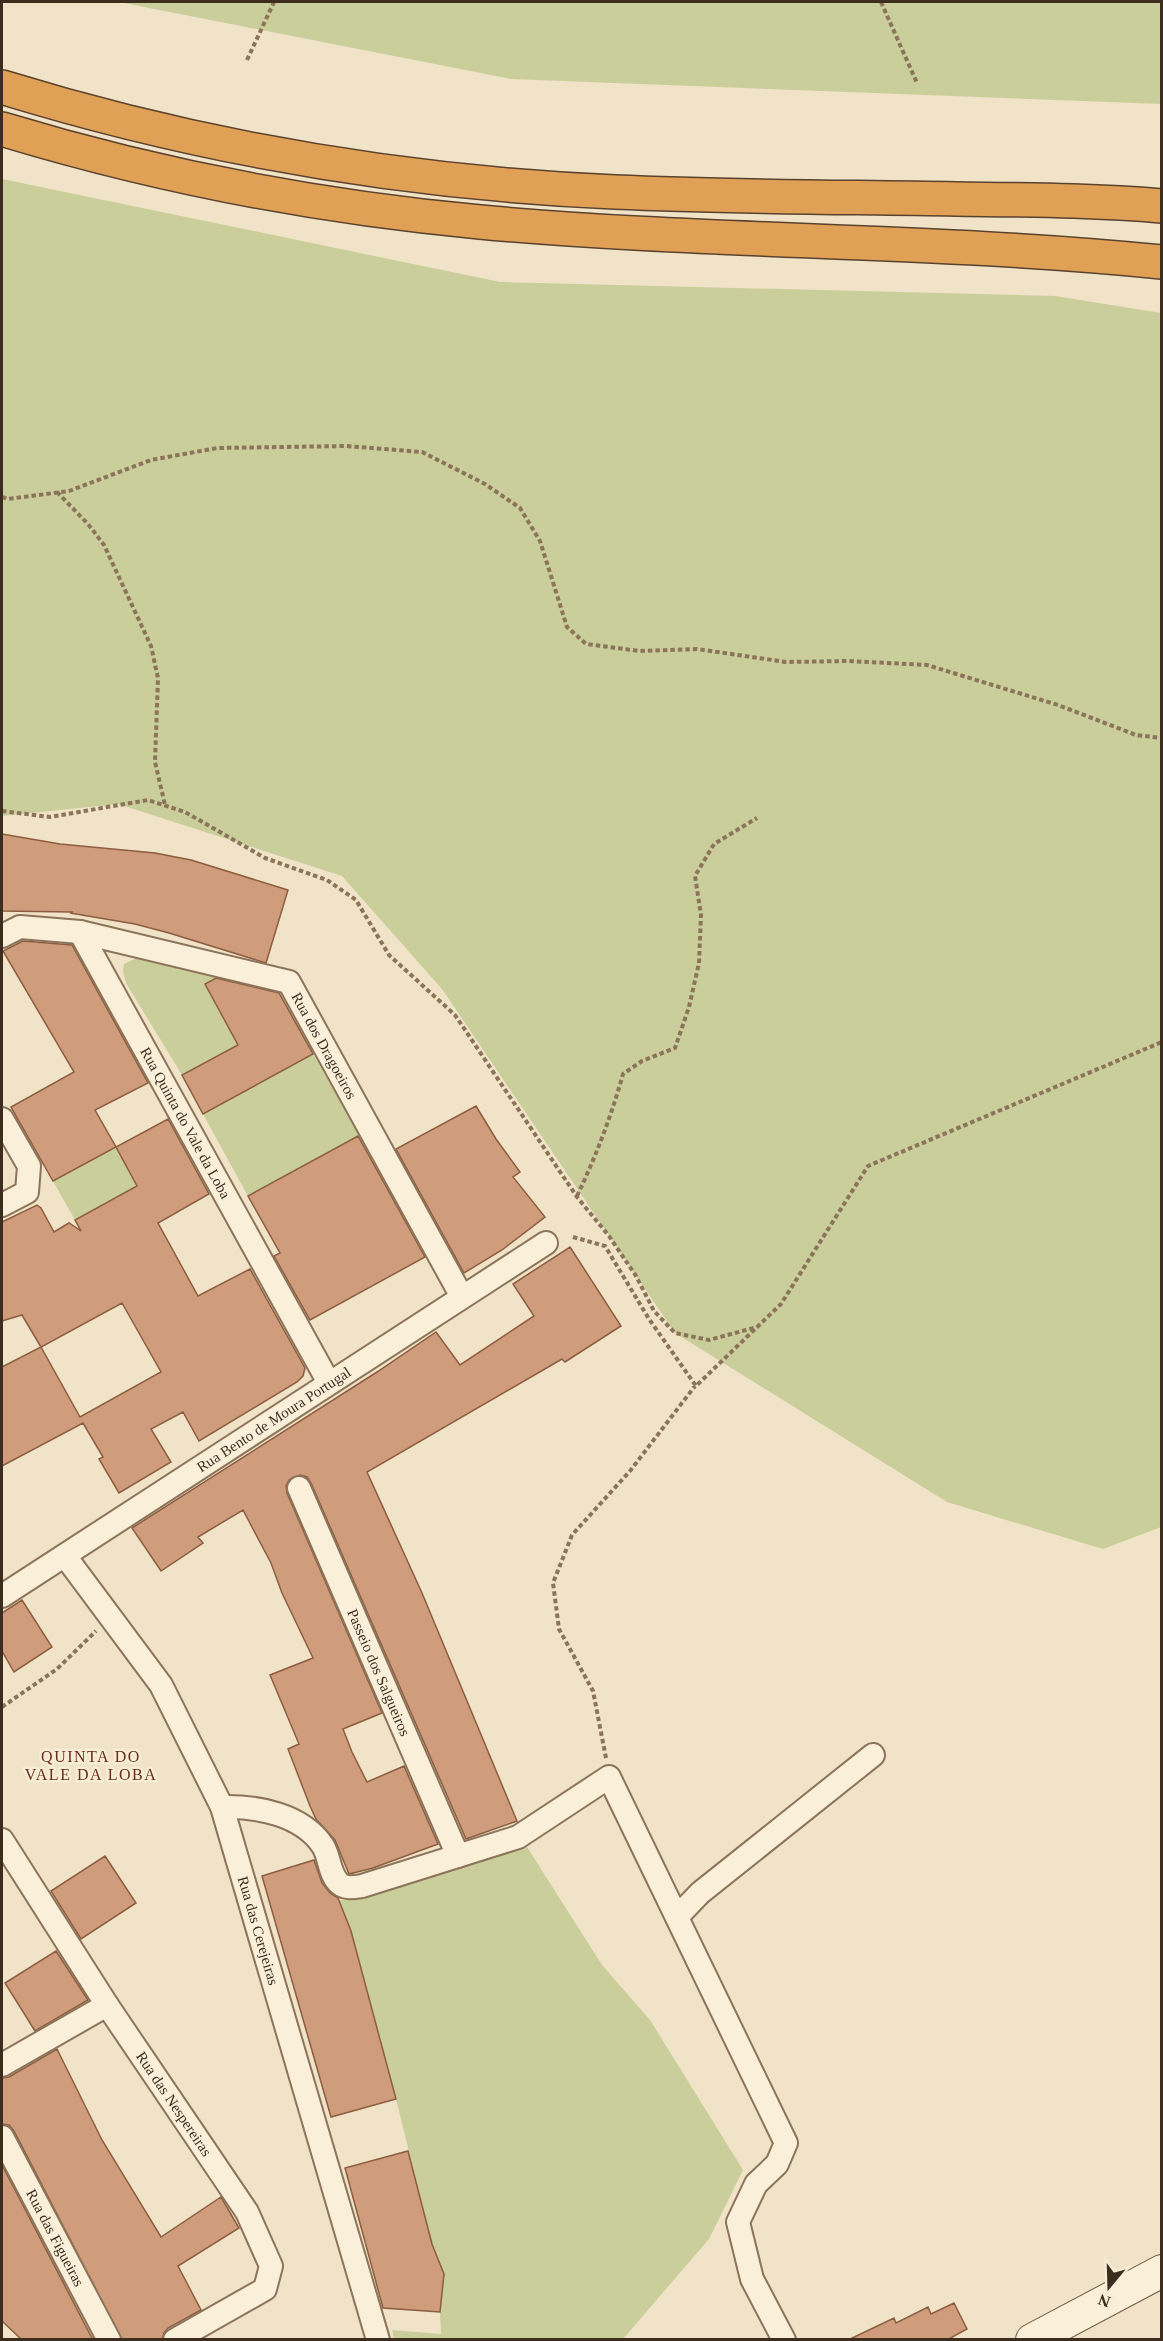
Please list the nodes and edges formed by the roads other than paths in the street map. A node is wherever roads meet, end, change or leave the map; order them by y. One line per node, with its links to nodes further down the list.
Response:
1 (2, 87): 3 (highway)
2 (2, 129): 4 (highway)
3 (1161, 206)
4 (1161, 262)
5 (80, 932): 6 (street); 10 (street, Rua dos Dragoeiros); 11 (street, Rua Quinta do Vale da Loba)
6 (2, 936)
7 (2, 1119): 8 (street)
8 (2, 1205)
9 (546, 1243): 10 (street, Rua Bento de Moura Portugal)
10 (462, 1297): 11 (street, Rua Bento de Moura Portugal)
11 (329, 1383): 13 (street, Rua Bento de Moura Portugal)
12 (299, 1488): 18 (street, Passeio dos Salgueiros)
13 (65, 1556): 14 (street, Rua Bento de Moura Portugal); 16 (street, Rua das Cerejeiras)
14 (2, 1596)
15 (873, 1755): 19 (street)
16 (222, 1807): 18 (street); 27 (street, Rua das Cerejeiras)
17 (2, 1840): 20 (street, Rua das Nespereiras)
18 (458, 1856): 19 (street)
19 (677, 1917): 28 (street)
20 (107, 2005): 21 (street); 26 (street, Rua das Nespereiras)
21 (2, 2065)
22 (2, 2137): 25 (street, Rua das Figueiras)
23 (1161, 2271): 24 (main road)
24 (1070, 2331): 29 (main road)
25 (109, 2340)
26 (175, 2340)
27 (378, 2340)
28 (784, 2340)
29 (1032, 2340)

